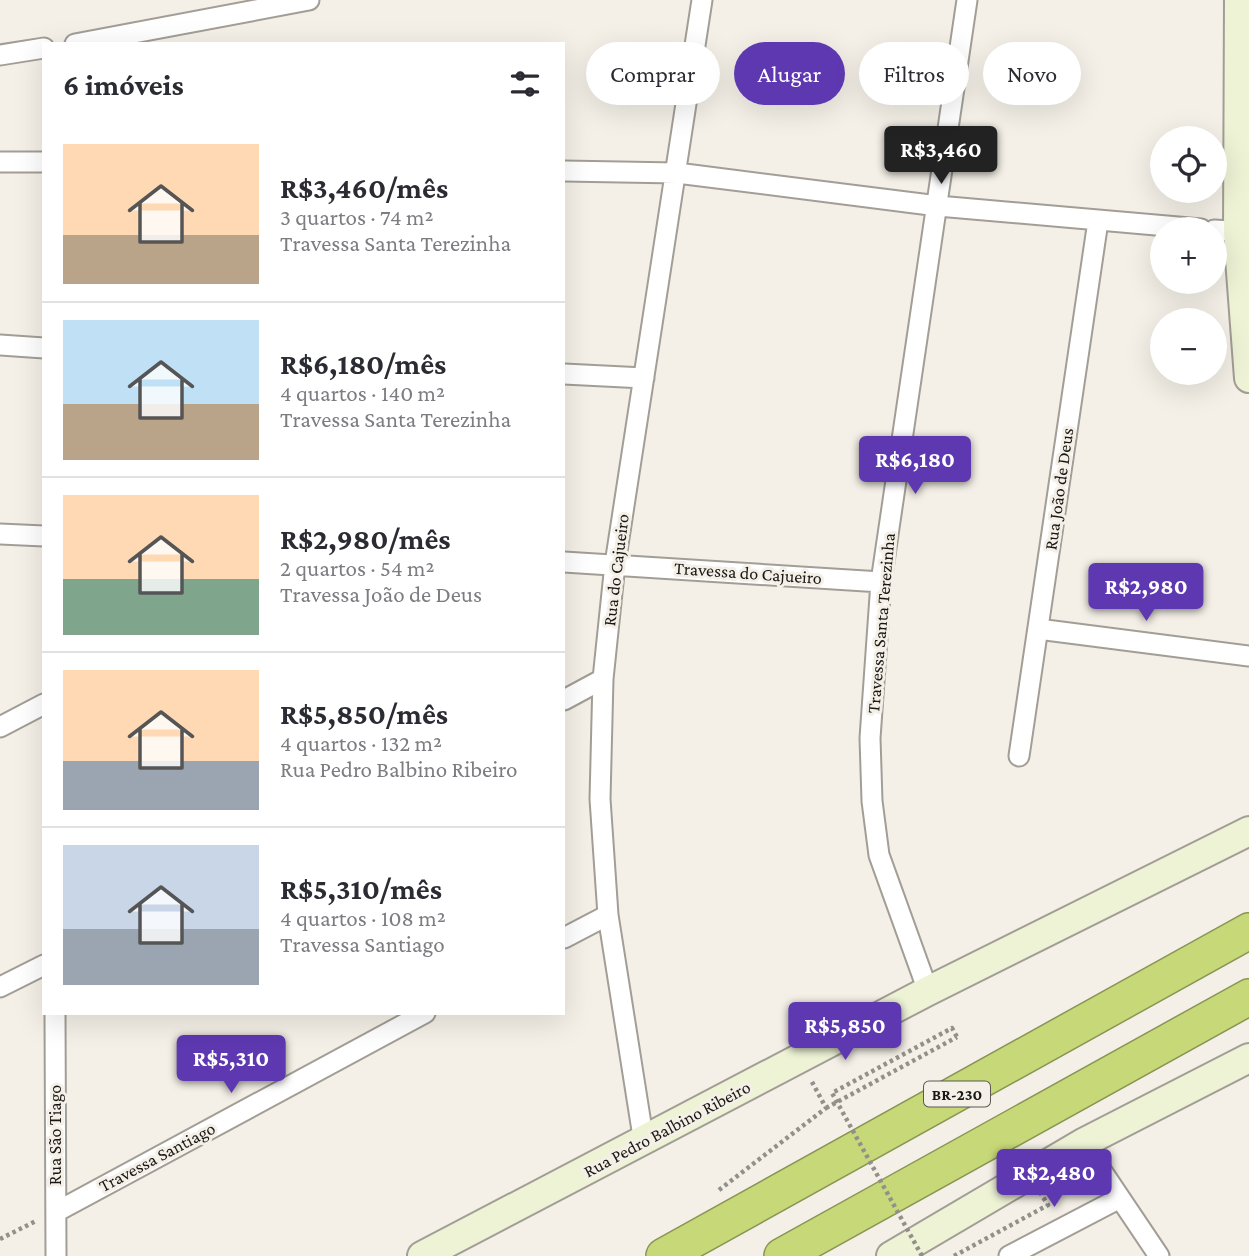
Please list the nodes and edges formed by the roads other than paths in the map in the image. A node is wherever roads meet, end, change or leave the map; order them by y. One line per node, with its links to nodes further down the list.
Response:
1 (309, 0): 5 (street)
2 (702, 0): 11 (street, Rua do Cajueiro)
3 (967, 0): 12 (street, Travessa Santa Terezinha)
4 (1239, 0): 15 (street)
5 (86, 42)
6 (42, 48): 7 (street)
7 (0, 55)
8 (0, 162): 9 (street)
9 (42, 162)
10 (565, 171): 11 (street)
11 (677, 173): 12 (street); 19 (street, Rua do Cajueiro)
12 (938, 206): 13 (street); 25 (street, Travessa Santa Terezinha)
13 (1098, 221): 14 (street); 26 (street, Rua João de Deus)
14 (1150, 225)
15 (1234, 232): 20 (street)
16 (0, 345): 17 (street)
17 (42, 348)
18 (565, 374): 19 (street)
19 (645, 378): 24 (street, Rua do Cajueiro)
20 (1249, 378)
21 (0, 534): 22 (street)
22 (42, 536)
23 (565, 562): 24 (street, Travessa do Cajueiro)
24 (615, 564): 25 (street, Travessa do Cajueiro); 28 (street, Rua do Cajueiro)
25 (881, 582): 39 (street, Travessa Santa Terezinha)
26 (1038, 629): 27 (street); 32 (street, Rua João de Deus)
27 (1249, 656)
28 (603, 679): 29 (street); 34 (street, Rua do Cajueiro)
29 (565, 699)
30 (42, 705): 31 (street)
31 (0, 727)
32 (1019, 756)
33 (1249, 831): 39 (street, Rua Pedro Balbino Ribeiro)
34 (608, 915): 36 (street); 44 (street, Rua do Cajueiro)
35 (1249, 931): 50 (highway, BR-230)
36 (565, 938)
37 (42, 966): 38 (street)
38 (0, 987)
39 (928, 991): 44 (street, Rua Pedro Balbino Ribeiro)
40 (1249, 997): 51 (highway)
41 (55, 1015): 47 (street, Rua São Tiago)
42 (421, 1015): 47 (street, Travessa Santiago)
43 (1249, 1058): 45 (street)
44 (644, 1143): 49 (street, Rua Pedro Balbino Ribeiro)
45 (1083, 1143): 46 (street); 52 (street)
46 (1118, 1199): 53 (street); 54 (street)
47 (56, 1212): 48 (street, Rua São Tiago)
48 (56, 1256)
49 (422, 1256)
50 (664, 1256)
51 (782, 1256)
52 (891, 1256)
53 (1009, 1256)
54 (1159, 1256)

